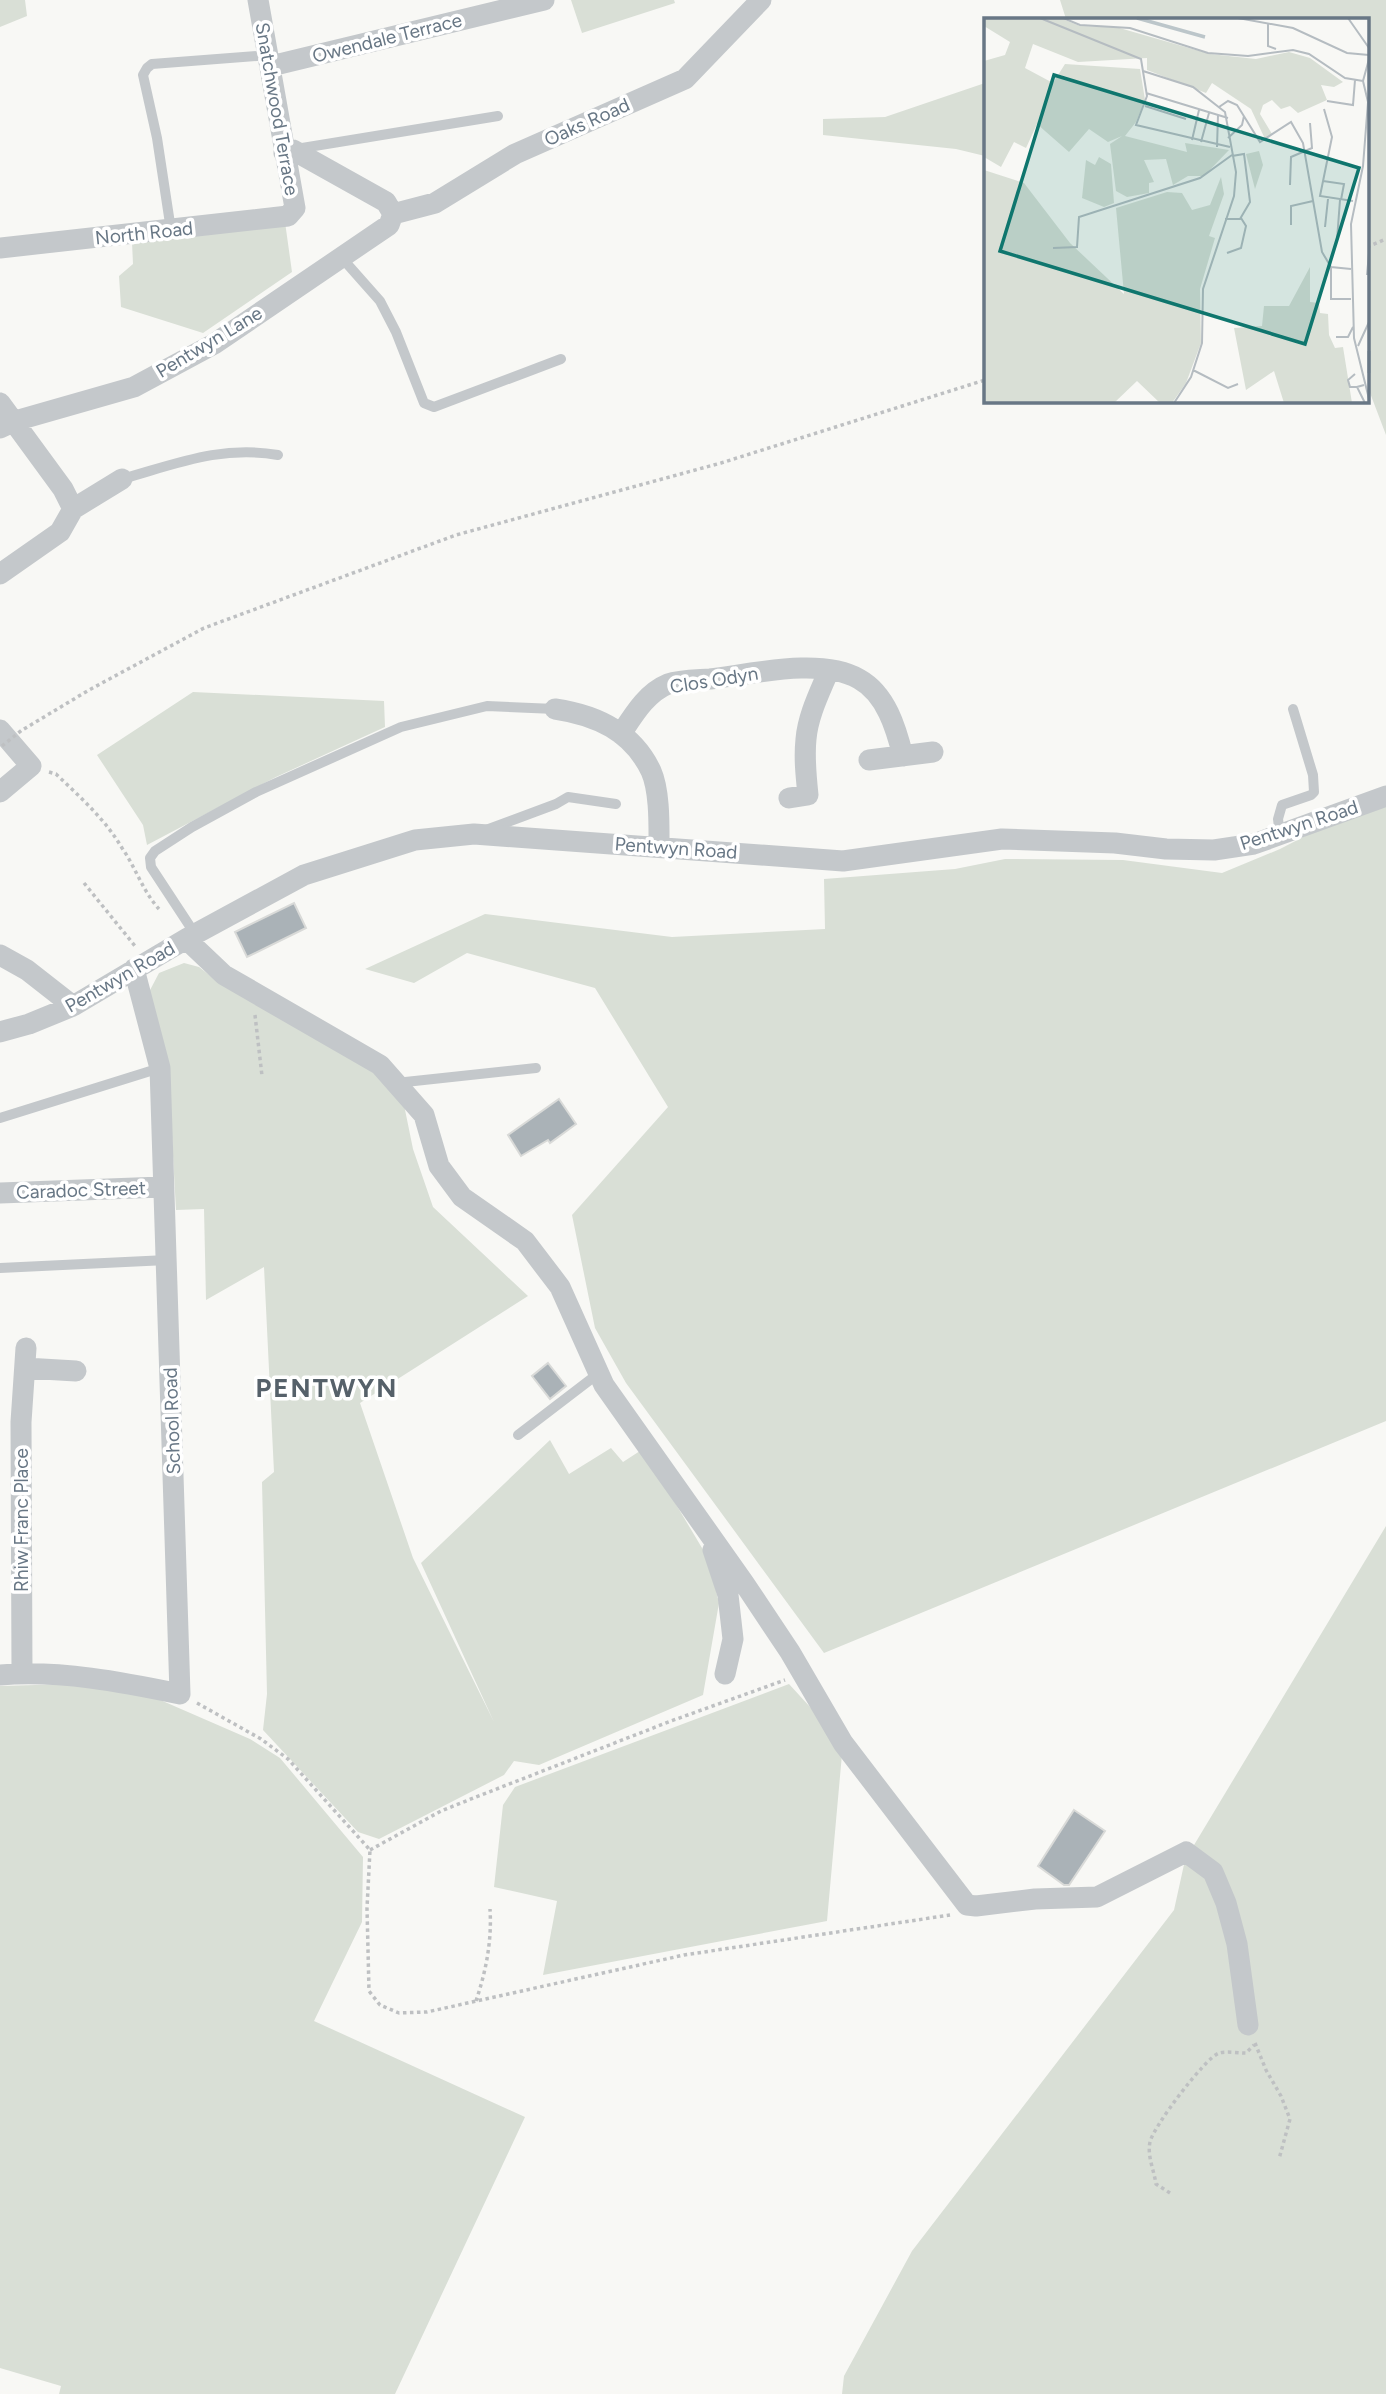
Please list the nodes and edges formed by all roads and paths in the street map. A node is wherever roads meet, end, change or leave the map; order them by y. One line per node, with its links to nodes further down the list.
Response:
1 (258, 0): 4 (street, Snatchwood Terrace)
2 (544, 0): 4 (street, Owendale Terrace)
3 (761, 0): 7 (street, Oaks Road)
4 (270, 61): 6 (street, Snatchwood Terrace); 9 (lane)
5 (498, 116): 6 (lane)
6 (289, 151): 7 (street); 8 (street, Snatchwood Terrace)
7 (393, 214): 13 (street, Pentwyn Lane)
8 (288, 216): 9 (street, North Road)
9 (172, 230): 12 (street, North Road)
10 (1386, 239): 11 (path)
11 (1368, 247)
12 (0, 248)
13 (341, 257): 14 (lane); 17 (street, Pentwyn Lane)
14 (561, 359)
15 (984, 380): 26 (path, bridge)
16 (0, 403): 17 (street)
17 (7, 424): 20 (street)
18 (278, 455): 19 (lane)
19 (122, 480): 20 (street)
20 (73, 509): 21 (street)
21 (0, 574)
22 (829, 670): 25 (street, Clos Odyn); 28 (street, Clos Odyn); 33 (street)
23 (555, 709): 25 (street); 40 (lane)
24 (1293, 709): 36 (lane)
25 (621, 734): 37 (street)
26 (1, 738): 30 (street)
27 (933, 752): 28 (street)
28 (903, 756): 29 (street)
29 (869, 760)
30 (31, 766): 31 (street); 39 (path)
31 (0, 792)
32 (1386, 796): 36 (street, Pentwyn Road)
33 (789, 798)
34 (616, 804): 35 (lane)
35 (474, 834): 37 (street, Pentwyn Road); 40 (street, Pentwyn Road)
36 (1280, 834): 37 (street, Pentwyn Road)
37 (659, 847)
38 (84, 883): 42 (path)
39 (162, 912)
40 (191, 936): 42 (street, Pentwyn Road); 43 (street)
41 (0, 955): 44 (street)
42 (141, 965): 44 (street, Pentwyn Road); 46 (street, School Road)
43 (261, 995): 48 (path); 49 (street)
44 (73, 1006): 45 (street, Pentwyn Road)
45 (0, 1032)
46 (160, 1068): 50 (lane); 51 (street, School Road)
47 (536, 1068): 49 (lane)
48 (261, 1076)
49 (396, 1083): 56 (street)
50 (0, 1118)
51 (162, 1187): 52 (street, Caradoc Street); 53 (street, School Road)
52 (0, 1193)
53 (167, 1260): 54 (lane); 63 (street, School Road)
54 (0, 1268)
55 (76, 1371): 59 (street, Rhiw Franc Place)
56 (599, 1373): 57 (lane); 58 (street)
57 (518, 1434)
58 (660, 1462): 60 (street); 61 (street)
59 (22, 1673): 62 (street); 63 (street)
60 (725, 1674)
61 (801, 1674): 64 (path); 65 (street)
62 (0, 1675)
63 (180, 1694): 64 (path)
64 (370, 1850): 67 (path)
65 (976, 1906): 67 (path); 68 (street)
66 (490, 1909): 67 (path)
67 (476, 2001)
68 (1252, 2034): 69 (path); 70 (path)
69 (1279, 2159)
70 (1170, 2193)

